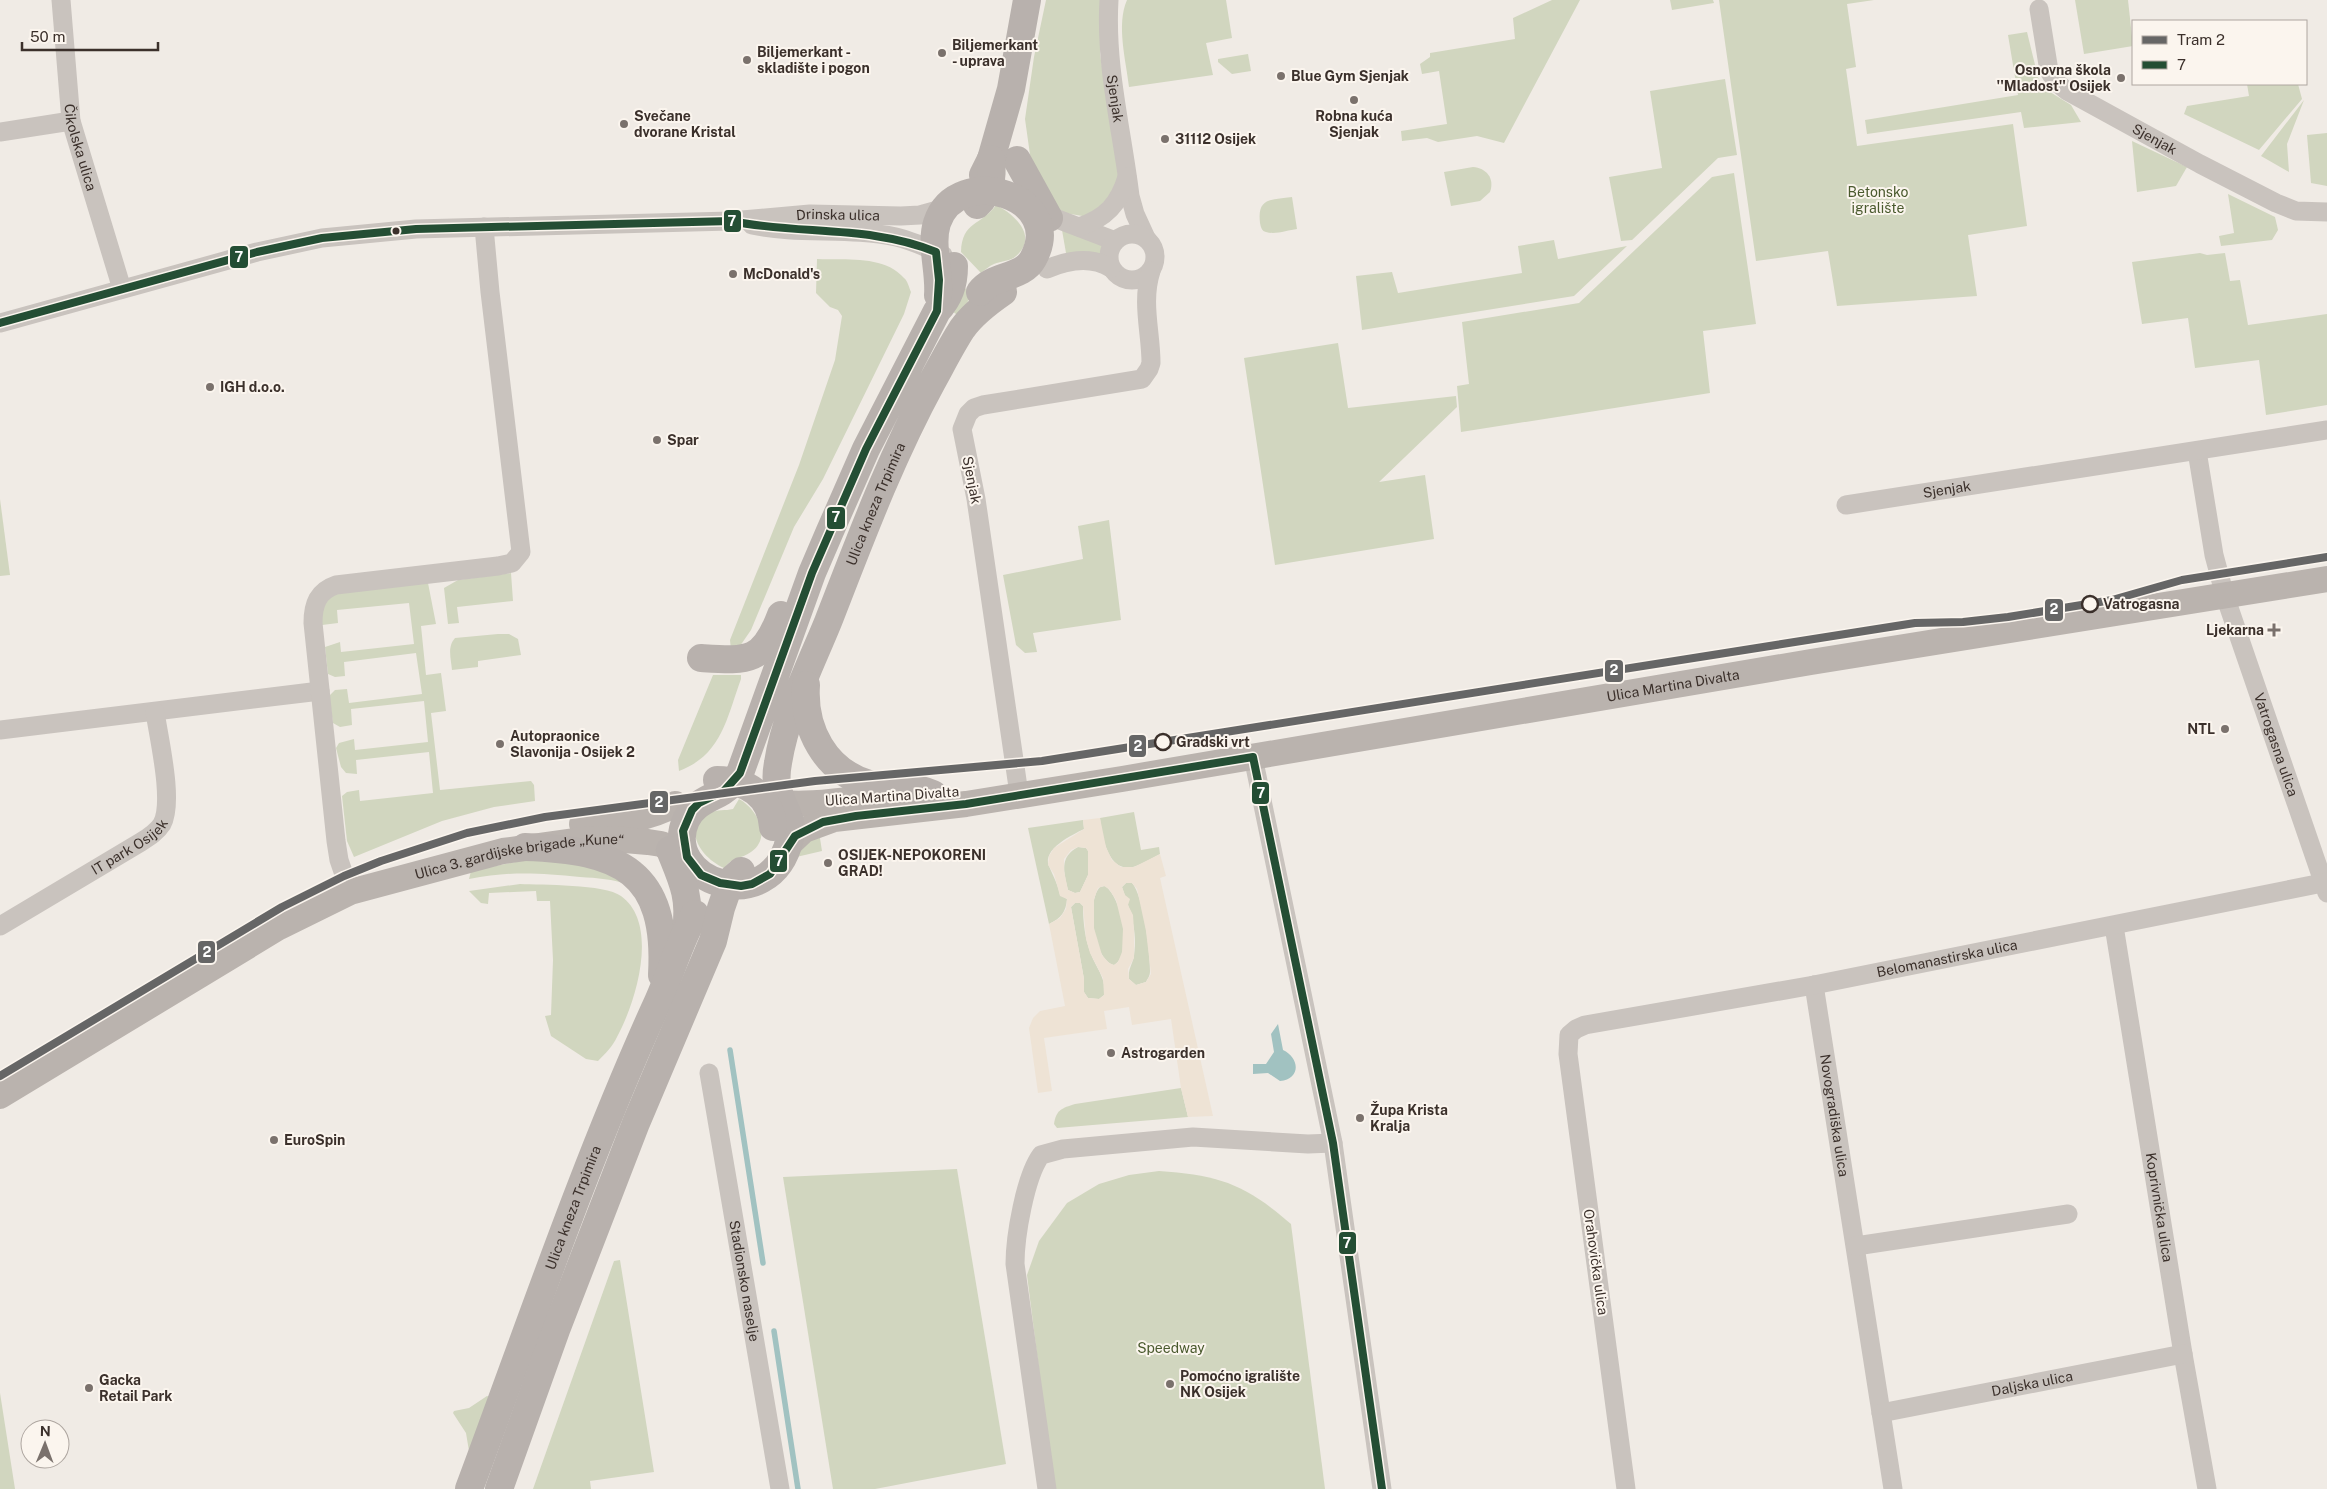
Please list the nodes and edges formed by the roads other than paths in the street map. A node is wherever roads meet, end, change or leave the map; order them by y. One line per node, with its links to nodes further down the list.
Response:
1 (60, 0): 5 (street, Čikolska ulica)
2 (1027, 0): 7 (main road)
3 (1109, 0): 8 (street, Sjenjak)
4 (2039, 9): 13 (street, Sjenjak)
5 (71, 121): 6 (street); 23 (street, Čikolska ulica)
6 (0, 132)
7 (1004, 160): 9 (main road); 12 (main road)
8 (1128, 173): 10 (street, Sjenjak); 16 (street)
9 (979, 191): 11 (main road); 12 (main road); 19 (main road)
10 (1130, 196): 17 (street, Sjenjak); 18 (street, Sjenjak)
11 (945, 208): 14 (street, Drinska ulica); 19 (main road)
12 (1032, 208): 16 (street); 20 (main road); 24 (main road)
13 (2327, 212)
14 (731, 221): 15 (street, Drinska ulica); 19 (street, Drinska ulica)
15 (484, 227): 23 (street, Drinska ulica); 35 (street)
16 (1079, 228): 18 (street)
17 (1146, 238): 18 (street); 21 (street)
18 (1117, 239): 22 (street)
19 (947, 259): 24 (main road); 30 (main road, Ulica kneza Trpimira)
20 (1047, 269): 22 (street); 24 (main road)
21 (1150, 271): 22 (street); 25 (street, Sjenjak)
22 (1117, 273): 25 (street, Sjenjak)
23 (122, 289): 26 (street, Drinska ulica)
24 (993, 291): 34 (main road, Ulica kneza Trpimira)
25 (1146, 310): 41 (street, Sjenjak)
26 (0, 323)
27 (2327, 430): 28 (street, Sjenjak)
28 (2197, 451): 29 (street, Sjenjak); 32 (street)
29 (1846, 505)
30 (812, 574): 33 (main road); 39 (main road, Ulica kneza Trpimira)
31 (2327, 579): 32 (street, Ulica Martina Divalta)
32 (2225, 596): 38 (street, Ulica Martina Divalta); 48 (street, Vatrogasna ulica)
33 (701, 658)
34 (807, 674): 40 (main road); 42 (main road, Ulica kneza Trpimira)
35 (320, 691): 36 (street); 49 (street)
36 (155, 712): 37 (street); 50 (street, IT park Osijek)
37 (0, 730)
38 (1253, 757): 41 (street, Ulica Martina Divalta); 57 (street)
39 (722, 781): 42 (main road); 43 (main road); 46 (main road)
40 (934, 794): 41 (street, Ulica Martina Divalta); 42 (street, Ulica Martina Divalta)
41 (1020, 794): 44 (street, Ulica Martina Divalta)
42 (773, 801): 44 (main road); 47 (main road)
43 (675, 804): 46 (main road); 49 (street, Ulica 3. gardijske brigade „Kune“)
44 (788, 846): 47 (main road)
45 (524, 847): 46 (street, Ulica 3. gardijske brigade „Kune“); 49 (street, Ulica 3. gardijske brigade „Kune“); 53 (main road)
46 (684, 858): 47 (main road); 53 (main road, Ulica kneza Trpimira)
47 (741, 884): 63 (main road, Ulica kneza Trpimira)
48 (2326, 886): 51 (street, Belomanastirska ulica)
49 (350, 892): 56 (street, Ulica 3. gardijske brigade „Kune“)
50 (0, 926)
51 (2114, 926): 52 (street, Belomanastirska ulica); 60 (street, Koprivnička ulica)
52 (1814, 986): 54 (street, Belomanastirska ulica); 59 (street, Novogradiška ulica)
53 (661, 996): 62 (main road, Ulica kneza Trpimira)
54 (1569, 1035): 67 (street, Orahovička ulica)
55 (709, 1073): 64 (street, Stadionsko naselje)
56 (0, 1096)
57 (1333, 1143): 65 (street); 66 (street)
58 (2068, 1214): 59 (street)
59 (1856, 1246): 61 (street, Novogradiška ulica)
60 (2183, 1354): 61 (street, Daljska ulica); 69 (street, Koprivnička ulica)
61 (1881, 1412): 68 (street, Novogradiška ulica)
62 (469, 1489)
63 (499, 1489)
64 (780, 1489)
65 (1047, 1489)
66 (1382, 1489)
67 (1626, 1489)
68 (1893, 1489)
69 (2207, 1489)

